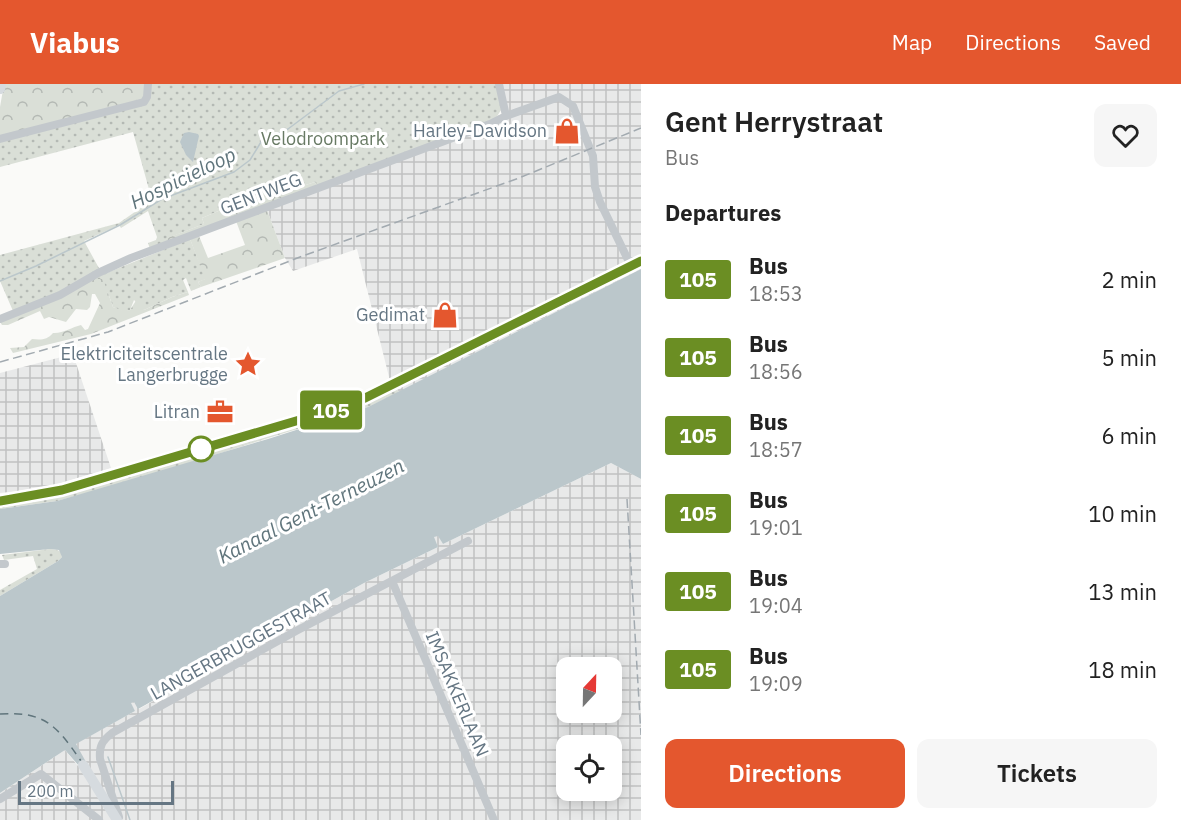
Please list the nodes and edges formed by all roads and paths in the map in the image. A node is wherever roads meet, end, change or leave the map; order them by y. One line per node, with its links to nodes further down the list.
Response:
1 (1, 84): 4 (main road)
2 (148, 84): 6 (street)
3 (498, 84): 5 (street)
4 (0, 89)
5 (506, 116): 7 (street, GENTWEG); 8 (street, GENTWEG)
6 (0, 139)
7 (636, 263): 9 (main road)
8 (0, 319)
9 (0, 501)
10 (468, 541): 11 (street, LANGERBRUGGESTRAAT)
11 (392, 581): 15 (street, LANGERBRUGGESTRAAT); 16 (street, IMSAKKERLAAN)
12 (83, 765): 15 (main road)
13 (0, 799): 14 (street)
14 (99, 820)
15 (118, 820)
16 (494, 820)

